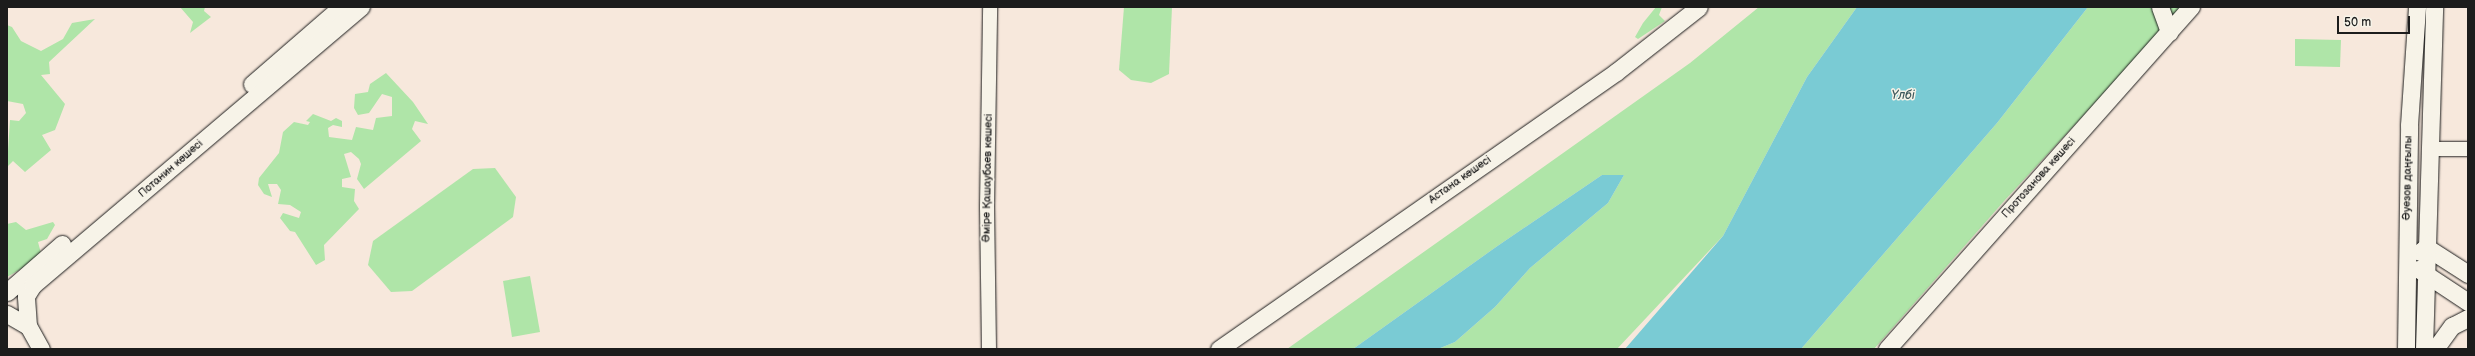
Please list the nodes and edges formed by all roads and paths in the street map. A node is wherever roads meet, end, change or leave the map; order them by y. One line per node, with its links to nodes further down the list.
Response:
1 (341, 7): 16 (main road, Потанин көшесі)
2 (361, 7): 20 (main road, Потанин көшесі)
3 (990, 7): 23 (street, Әміре Қашаубаев көшесі)
4 (1699, 7): 24 (main road, Астана көшесі)
5 (2160, 7): 9 (main road)
6 (2191, 7): 9 (main road, Протозанова көшесі)
7 (2417, 7): 13 (main road, Әуезов даңғылы)
8 (2434, 7): 10 (main road, Әуезов даңғылы)
9 (2169, 32): 21 (main road, Протозанова көшесі)
10 (2430, 148): 11 (street); 12 (main road, Әуезов даңғылы)
11 (2468, 149)
12 (2426, 247): 13 (main road); 14 (main road, Әуезов даңғылы); 15 (main road)
13 (2407, 261): 14 (main road); 25 (main road, Әуезов даңғылы)
14 (2426, 273): 17 (main road); 26 (main road, Әуезов даңғылы)
15 (2468, 274)
16 (7, 292)
17 (2468, 302)
18 (7, 314): 20 (main road)
19 (2468, 318): 27 (main road)
20 (28, 326): 22 (main road, Потанин көшесі)
21 (1891, 347)
22 (41, 349)
23 (989, 349)
24 (1218, 349)
25 (2406, 349)
26 (2424, 349)
27 (2435, 349)

